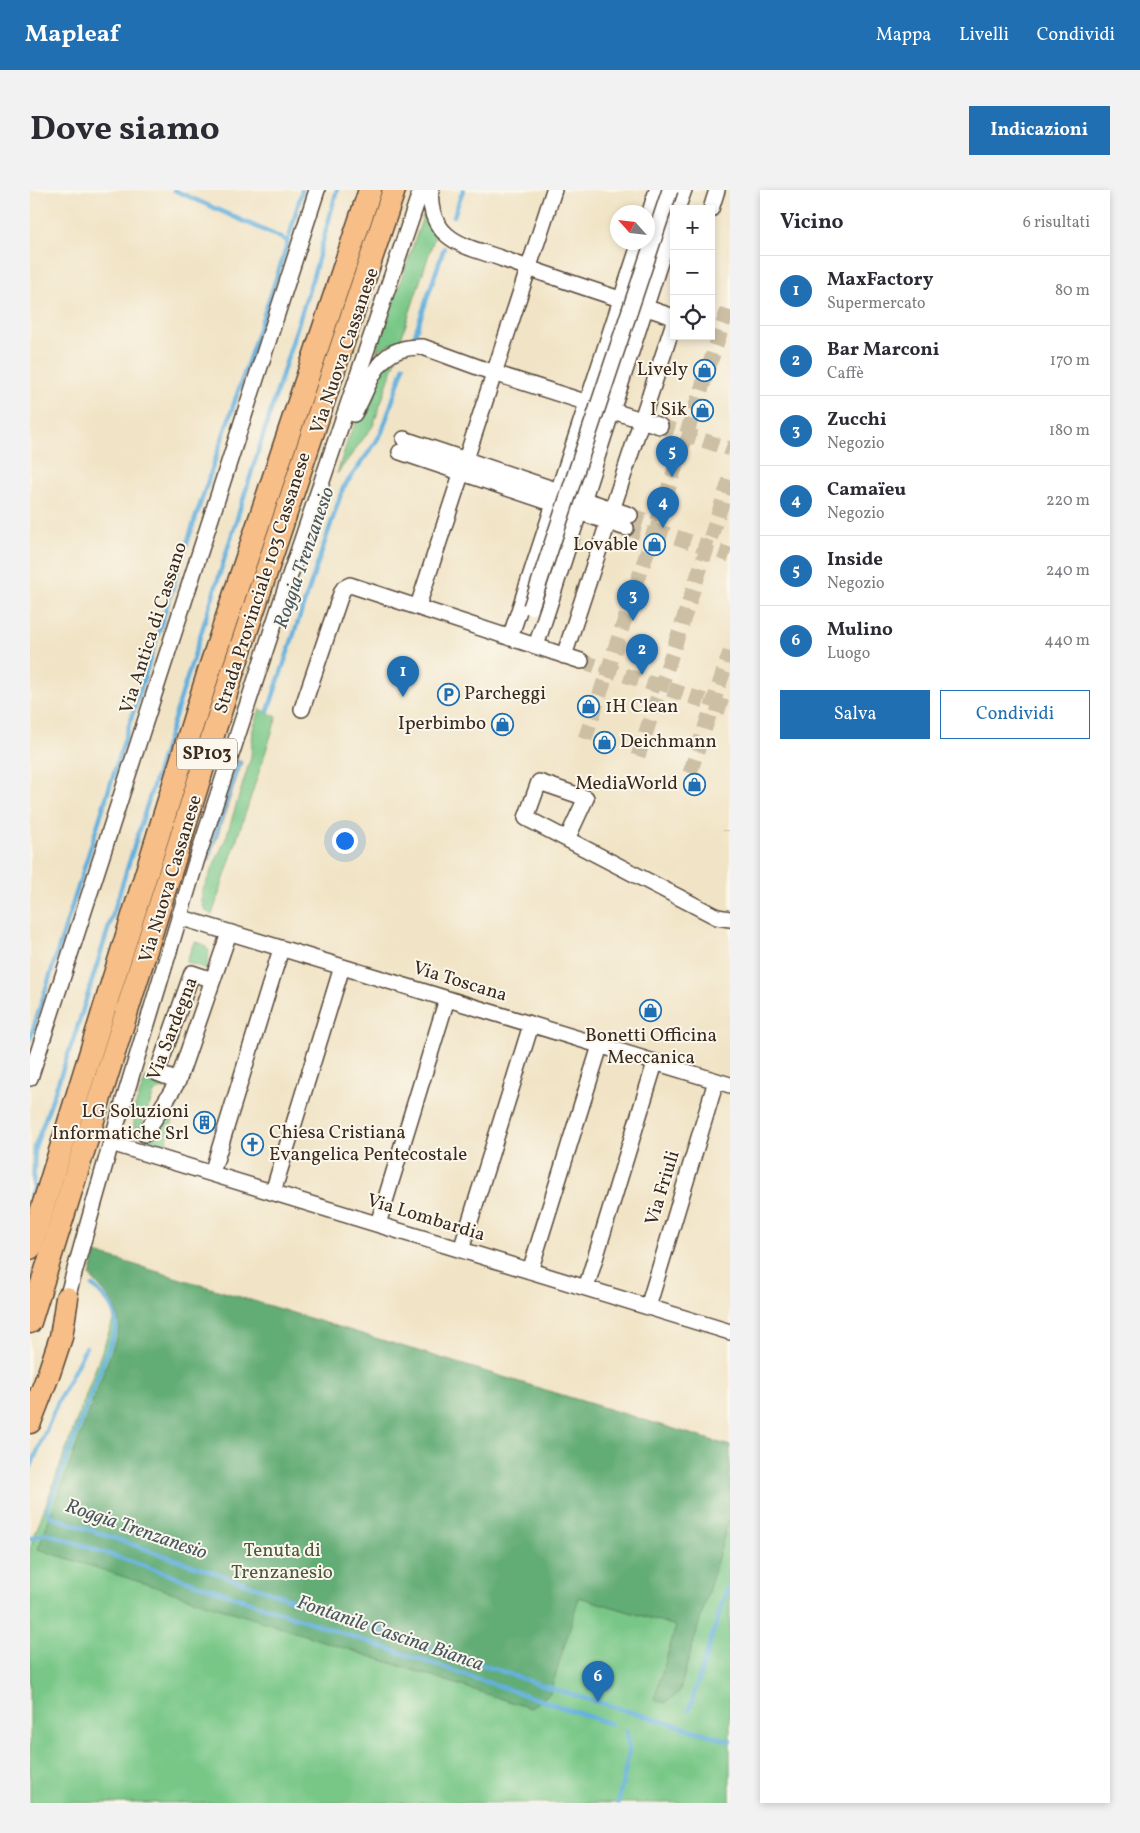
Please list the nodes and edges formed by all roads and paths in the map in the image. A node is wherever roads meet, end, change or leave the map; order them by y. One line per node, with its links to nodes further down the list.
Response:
1 (317, 190): 52 (street, Via Antica di Cassano)
2 (356, 190): 39 (highway, SP103)
3 (370, 190): 39 (highway, Strada Provinciale 103 Cassanese / SP103)
4 (394, 190): 66 (highway, Strada Provinciale 103 Cassanese / SP103)
5 (421, 190): 27 (street, Via Nuova Cassanese)
6 (431, 190): 17 (street)
7 (554, 190): 17 (street)
8 (657, 190): 12 (street)
9 (670, 190): 35 (street, bridge)
10 (684, 190): 13 (street)
11 (717, 190): 14 (street)
12 (652, 205)
13 (678, 205)
14 (712, 205)
15 (670, 231): 19 (street)
16 (637, 250): 18 (street)
17 (529, 268): 18 (street); 22 (street)
18 (621, 299): 19 (street); 23 (street)
19 (644, 307): 20 (street); 24 (street)
20 (670, 316)
21 (670, 334): 25 (street)
22 (494, 373): 23 (street); 27 (street); 29 (street)
23 (587, 403): 24 (street); 30 (street)
24 (611, 410): 25 (street); 31 (street)
25 (642, 420): 26 (street); 32 (street)
26 (660, 426)
27 (335, 446): 42 (street, Via Nuova Cassanese / SP103)
28 (402, 446): 29 (street)
29 (464, 466): 30 (street); 34 (street)
30 (556, 498): 31 (street); 35 (street)
31 (581, 506): 32 (street); 36 (street)
32 (610, 516): 33 (street); 37 (street)
33 (628, 522)
34 (418, 606): 35 (street); 40 (street)
35 (515, 644): 36 (street)
36 (536, 646): 37 (street)
37 (564, 656): 38 (street)
38 (581, 661)
39 (210, 668): 60 (highway, Strada Provinciale 103 Cassanese / SP103)
40 (302, 709)
41 (567, 839): 43 (street)
42 (179, 917): 44 (street, Via Toscana); 56 (street, Via Nuova Cassanese / SP103)
43 (730, 919)
44 (229, 933): 45 (street, Via Toscana); 47 (street, Via Sardegna)
45 (281, 948): 46 (street, Via Toscana); 57 (street)
46 (342, 967): 48 (street, Via Toscana); 58 (street)
47 (212, 980): 53 (street, Via Sardegna); 53 (street)
48 (447, 999): 49 (street, Via Toscana); 59 (street)
49 (531, 1025): 50 (street, Via Toscana); 61 (street)
50 (600, 1046): 51 (street, Via Toscana); 62 (street)
51 (655, 1063): 54 (street, Via Toscana); 63 (street)
52 (30, 1078)
53 (178, 1081): 55 (street, Via Sardegna)
54 (723, 1083): 65 (street, Via Friuli)
55 (145, 1134)
56 (111, 1143): 57 (street, Via Lombardia); 64 (street, Via Nuova Cassanese / SP103)
57 (212, 1173): 58 (street, Via Lombardia)
58 (273, 1192): 59 (street, Via Lombardia)
59 (378, 1224): 61 (street, Via Lombardia)
60 (30, 1248)
61 (461, 1250): 62 (street, Via Lombardia)
62 (530, 1271): 63 (street, Via Lombardia)
63 (586, 1288): 65 (street, Via Lombardia)
64 (67, 1298): 68 (highway, SP103)
65 (648, 1306): 67 (street, Via Lombardia)
66 (30, 1322)
67 (730, 1332)
68 (30, 1422)

